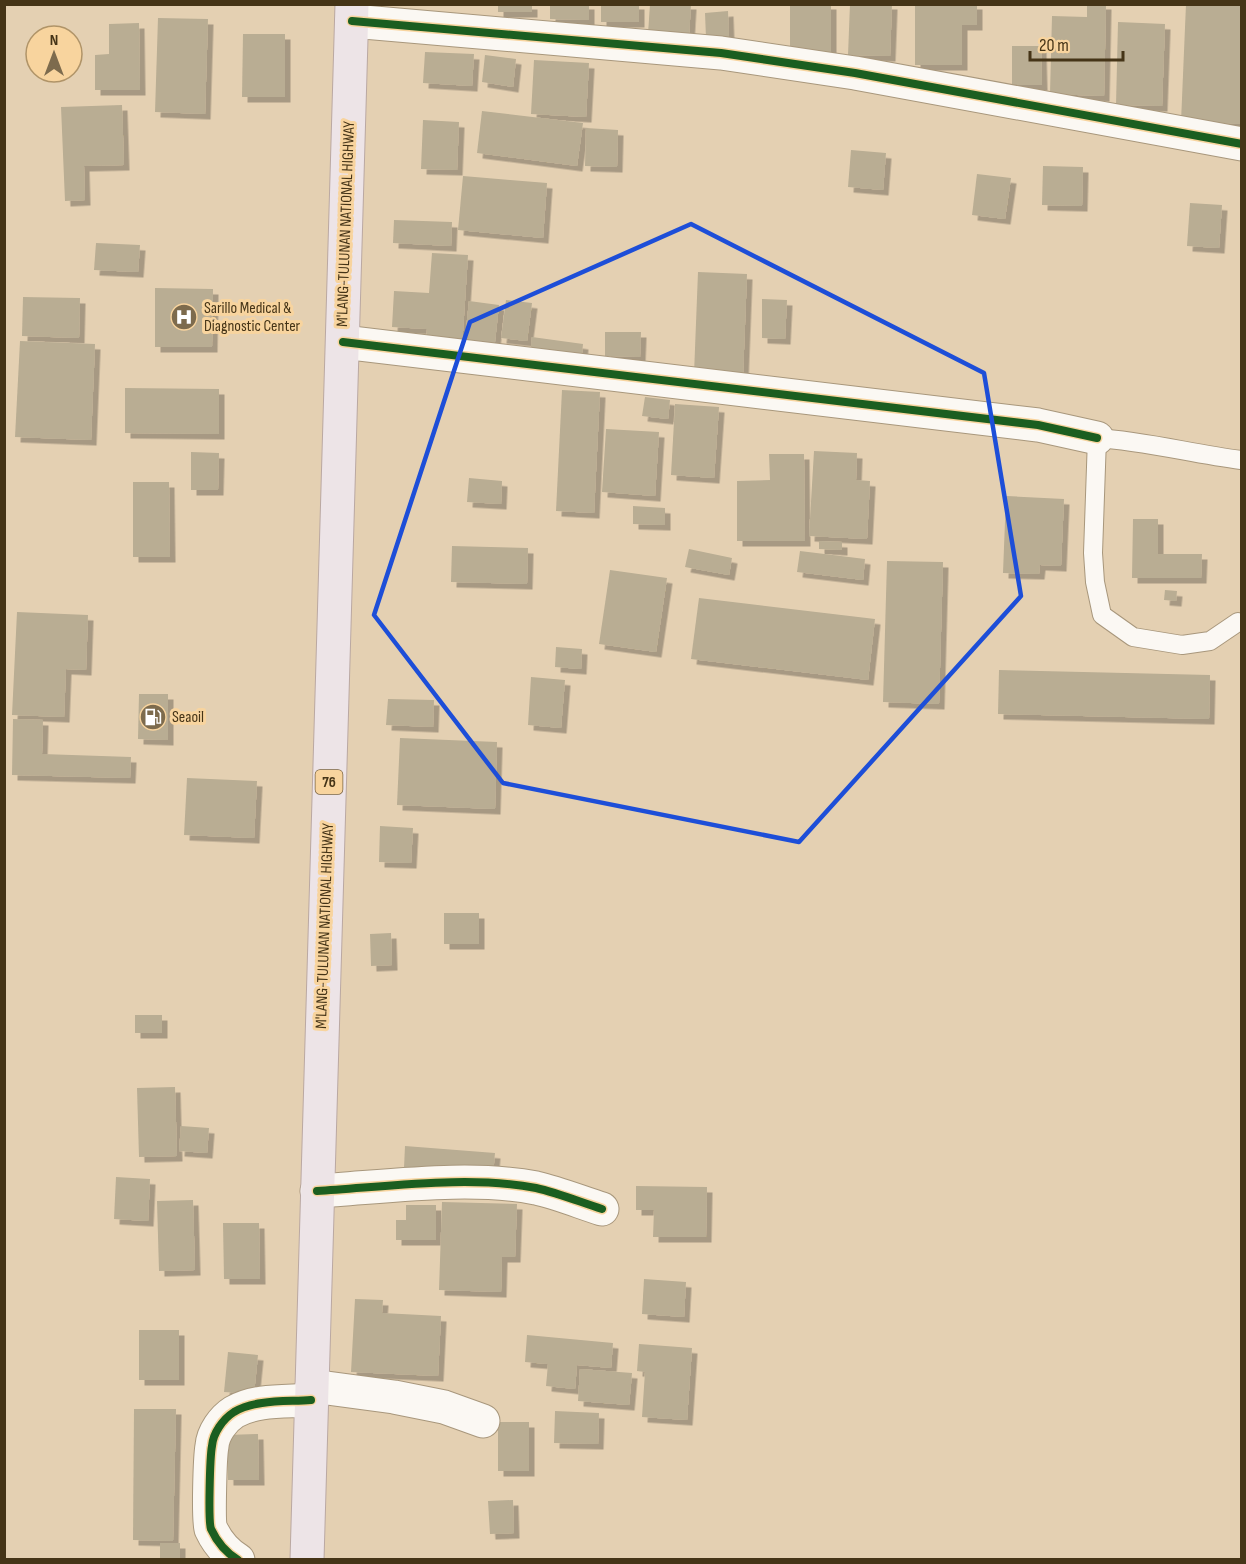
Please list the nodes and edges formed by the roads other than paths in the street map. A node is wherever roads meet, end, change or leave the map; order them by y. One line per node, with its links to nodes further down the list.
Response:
1 (352, 13): 2 (street); 3 (highway, M'LANG-TULUNAN NATIONAL HIGHWAY / 76)
2 (1242, 144)
3 (343, 342): 4 (street); 7 (highway, M'LANG-TULUNAN NATIONAL HIGHWAY / 76)
4 (1097, 438): 5 (lane); 6 (lane)
5 (1241, 460)
6 (1238, 622)
7 (317, 1191): 8 (street); 9 (highway, M'LANG-TULUNAN NATIONAL HIGHWAY / 76)
8 (602, 1209)
9 (312, 1393): 10 (street); 11 (street); 12 (highway, M'LANG-TULUNAN NATIONAL HIGHWAY / 76)
10 (483, 1421)
11 (238, 1560)
12 (307, 1560)

